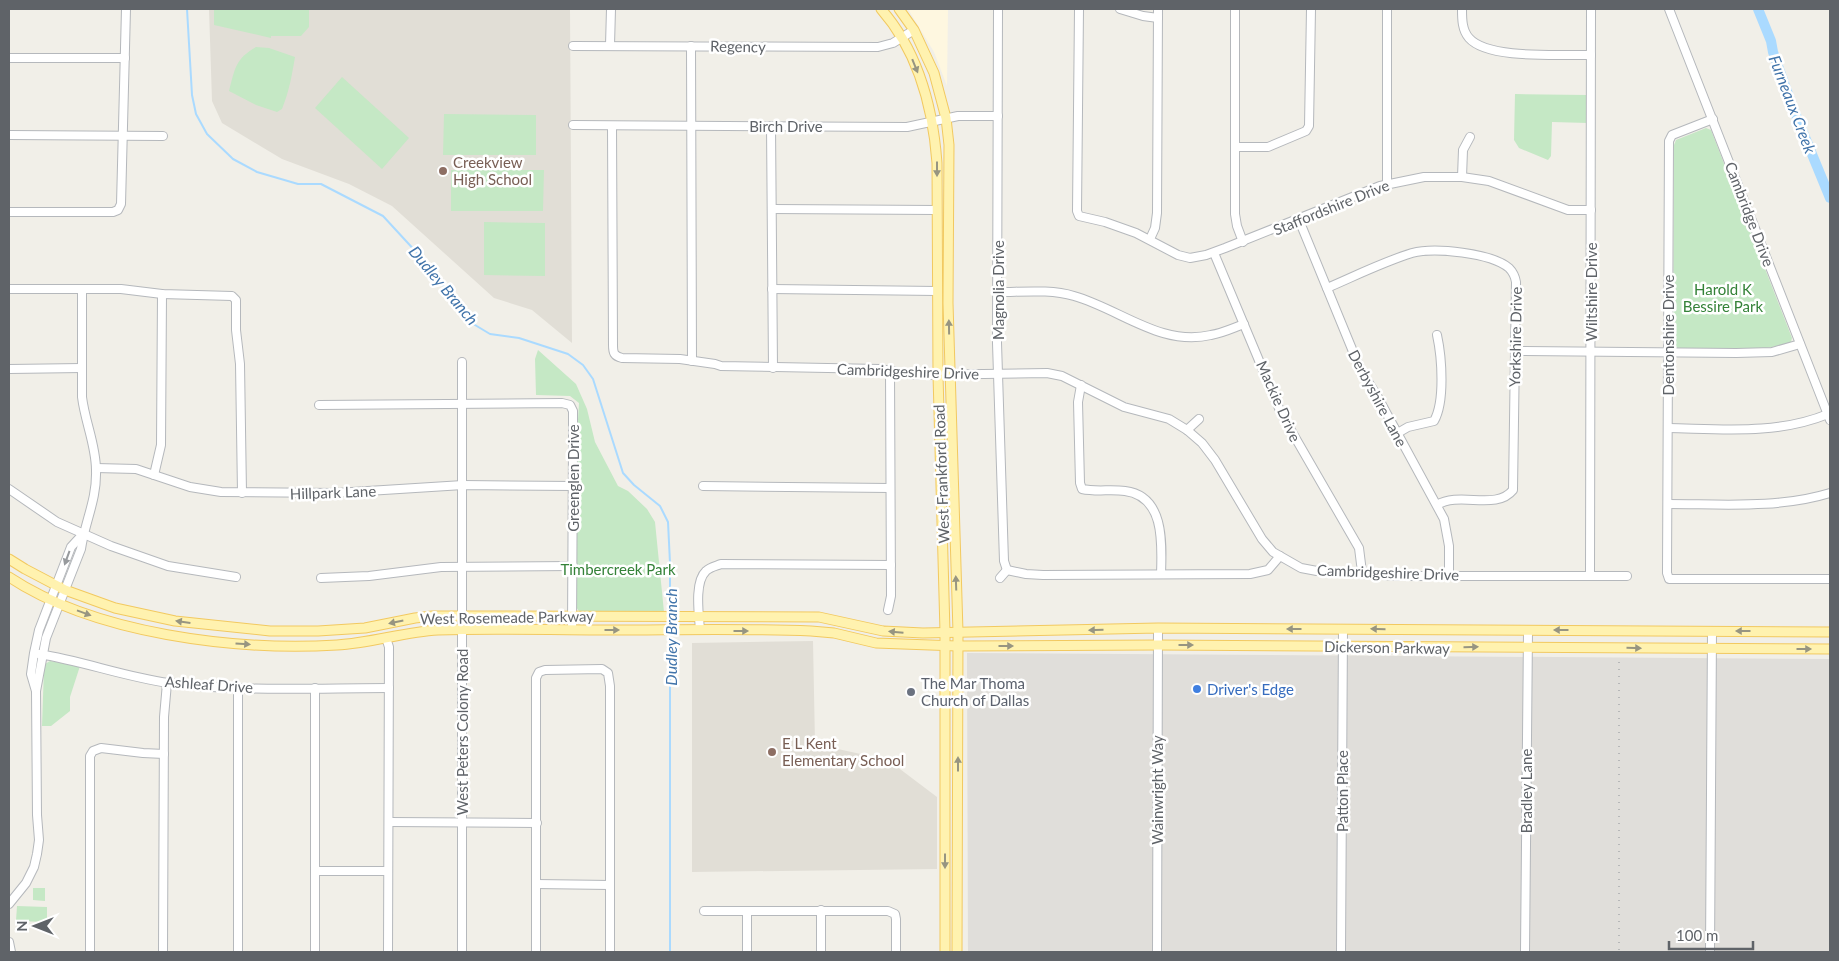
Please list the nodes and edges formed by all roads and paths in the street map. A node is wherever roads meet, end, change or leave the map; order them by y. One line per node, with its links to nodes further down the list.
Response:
1 (126, 9): 23 (street)
2 (610, 9): 18 (street)
3 (881, 9): 17 (main road, West Frankford Road)
4 (898, 9): 16 (main road, West Frankford Road)
5 (998, 9): 24 (street, Magnolia Drive)
6 (1079, 9): 44 (street, Staffordshire Drive)
7 (1120, 9): 15 (street)
8 (1158, 9): 15 (street)
9 (1235, 9): 36 (street)
10 (1311, 9): 36 (street)
11 (1387, 9): 38 (street)
12 (1462, 9): 21 (street)
13 (1591, 9): 21 (street, Wiltshire Drive)
14 (1670, 9): 26 (street, Cambridge Drive)
15 (1158, 18): 44 (street)
16 (914, 30): 17 (street, Regency); 25 (main road, West Frankford Road)
17 (901, 37): 20 (street, Regency); 27 (main road, West Frankford Road, one-way to 27)
18 (610, 45): 19 (street, Regency); 20 (street, Regency)
19 (573, 46)
20 (691, 46): 30 (street)
21 (1591, 55): 41 (street, Wiltshire Drive)
22 (9, 58): 23 (street)
23 (125, 58): 33 (street)
24 (998, 116): 25 (street, Birch Drive); 52 (street, Magnolia Drive)
25 (946, 118): 27 (street, Birch Drive); 68 (main road, West Frankford Road, one-way to 25)
26 (1712, 119): 56 (street, Cambridge Drive); 59 (street, Dentonshire Drive)
27 (932, 121): 31 (street, Birch Drive); 40 (main road, West Frankford Road, one-way to 40)
28 (572, 125): 29 (street, Birch Drive)
29 (612, 126): 30 (street, Birch Drive); 60 (street, Cambridgeshire Drive)
30 (692, 126): 31 (street, Birch Drive); 60 (street)
31 (771, 126): 39 (street)
32 (9, 134): 33 (street)
33 (123, 134): 34 (street); 42 (street)
34 (163, 136)
35 (1470, 137): 37 (street)
36 (1235, 147): 45 (street)
37 (1462, 177): 38 (street, Staffordshire Drive); 41 (street, Staffordshire Drive)
38 (1387, 184): 43 (street, Staffordshire Drive)
39 (772, 209): 40 (street); 50 (street)
40 (937, 210): 51 (main road, West Frankford Road)
41 (1591, 210): 58 (street, Wiltshire Drive)
42 (9, 212)
43 (1299, 220): 45 (street, Staffordshire Drive); 47 (street, Derbyshire Lane)
44 (1150, 239): 46 (street, Staffordshire Drive)
45 (1243, 242): 46 (street, Staffordshire Drive)
46 (1214, 253): 54 (street, Mackie Drive)
47 (1327, 288): 57 (street, Yorkshire Drive); 76 (street, Derbyshire Lane)
48 (9, 289): 49 (street)
49 (82, 289): 53 (street); 62 (street)
50 (772, 289): 51 (street); 63 (street)
51 (937, 291): 67 (main road, West Frankford Road)
52 (998, 292): 54 (street); 66 (street, Magnolia Drive)
53 (162, 294): 78 (street); 84 (street)
54 (1244, 324): 95 (street, Mackie Drive)
55 (1437, 335): 76 (street)
56 (1800, 344): 59 (street); 72 (street, Cambridge Drive)
57 (1516, 351): 58 (street); 87 (street, Yorkshire Drive)
58 (1591, 351): 59 (street); 98 (street, Wiltshire Drive)
59 (1668, 352): 74 (street, Dentonshire Drive)
60 (692, 361): 63 (street, Cambridgeshire Drive)
61 (462, 362): 70 (street, West Peters Colony Road)
62 (82, 368): 64 (street); 77 (street)
63 (773, 368): 65 (street, Cambridgeshire Drive)
64 (9, 369)
65 (890, 371): 67 (street, Cambridgeshire Drive); 82 (street)
66 (998, 374): 68 (street, Cambridgeshire Drive); 69 (street, Cambridgeshire Drive); 94 (street, Magnolia Drive)
67 (938, 375): 68 (street, Cambridgeshire Drive); 118 (main road, West Frankford Road)
68 (950, 375): 119 (main road, West Frankford Road, one-way to 68)
69 (1081, 385): 75 (street, Cambridgeshire Drive); 96 (street)
70 (462, 403): 71 (street); 79 (street, West Peters Colony Road); 80 (street, Greenglen Drive)
71 (319, 405)
72 (1829, 417): 74 (street)
73 (1198, 419): 75 (street)
74 (1668, 428): 86 (street, Dentonshire Drive)
75 (1187, 430): 89 (street, Cambridgeshire Drive)
76 (1396, 434): 87 (street, Derbyshire Lane)
77 (96, 468): 78 (street, Hillpark Lane); 88 (street)
78 (154, 474): 84 (street, Hillpark Lane)
79 (463, 485): 80 (street, Hillpark Lane); 84 (street, Hillpark Lane); 92 (street, West Peters Colony Road)
80 (573, 486): 93 (street, Greenglen Drive)
81 (703, 486): 82 (street)
82 (890, 488): 91 (street)
83 (9, 489): 88 (street)
84 (242, 493)
85 (1830, 493): 86 (street)
86 (1668, 504): 104 (street, Dentonshire Drive)
87 (1437, 505): 97 (street, Derbyshire Lane)
88 (83, 534): 101 (street); 105 (street)
89 (1280, 556): 95 (street, Cambridgeshire Drive); 96 (street)
90 (9, 559): 105 (main road, West Rosemeade Parkway)
91 (891, 565): 107 (street); 110 (street)
92 (462, 566): 93 (street); 102 (street); 108 (street, West Peters Colony Road)
93 (573, 566): 109 (street, Greenglen Drive)
94 (1007, 570): 96 (street); 103 (street)
95 (1362, 572): 97 (street, Cambridgeshire Drive)
96 (1161, 574)
97 (1449, 576): 98 (street, Cambridgeshire Drive)
98 (1590, 576): 99 (street, Cambridgeshire Drive)
99 (1627, 576)
100 (9, 577): 106 (main road, West Rosemeade Parkway)
101 (236, 577)
102 (321, 578)
103 (1000, 578)
104 (1830, 579)
105 (61, 588): 106 (street); 108 (main road, West Rosemeade Parkway, one-way to 105)
106 (56, 601): 121 (main road, West Rosemeade Parkway, one-way to 121); 129 (street); 130 (street)
107 (888, 610)
108 (462, 616): 109 (main road, West Rosemeade Parkway); 113 (street, West Peters Colony Road)
109 (572, 616): 110 (main road, West Rosemeade Parkway); 114 (street, Greenglen Drive)
110 (695, 616): 115 (street); 118 (main road, West Rosemeade Parkway, one-way to 110)
111 (1158, 628): 112 (main road, Dickerson Parkway, one-way to 111); 119 (main road, Dickerson Parkway, one-way to 119); 122 (street, Wainwright Way)
112 (1342, 629): 116 (main road, Dickerson Parkway, one-way to 112); 125 (street, Patton Place)
113 (462, 630): 114 (main road, West Rosemeade Parkway); 121 (main road, West Rosemeade Parkway); 138 (street, West Peters Colony Road)
114 (572, 630): 115 (main road, West Rosemeade Parkway, one-way to 115)
115 (696, 630): 123 (main road, West Rosemeade Parkway, one-way to 123)
116 (1528, 630): 117 (main road, Dickerson Parkway, one-way to 116); 126 (street, Bradley Lane)
117 (1712, 631): 120 (main road, Dickerson Parkway, one-way to 117); 127 (street)
118 (945, 632): 119 (main road, West Rosemeade Parkway); 123 (main road, West Frankford Road)
119 (958, 632): 124 (main road, West Frankford Road)
120 (1830, 632)
121 (386, 638): 134 (street)
122 (1158, 645): 124 (main road, Dickerson Parkway, one-way to 122); 125 (main road, Dickerson Parkway, one-way to 125); 163 (street, Wainwright Way)
123 (945, 646): 124 (main road, Dickerson Parkway); 161 (main road, West Frankford Road, one-way to 161)
124 (958, 646): 162 (main road, West Frankford Road, one-way to 124)
125 (1342, 646): 126 (main road, Dickerson Parkway, one-way to 126); 164 (street, Patton Place)
126 (1527, 647): 127 (main road, Dickerson Parkway, one-way to 127); 165 (street, Bradley Lane)
127 (1712, 648): 128 (main road, Dickerson Parkway, one-way to 128); 166 (street)
128 (1830, 649)
129 (34, 653): 130 (street, Ashleaf Drive); 135 (street)
130 (42, 655): 131 (street, Ashleaf Drive); 135 (street)
131 (167, 683): 132 (street, Ashleaf Drive); 136 (street)
132 (238, 688): 133 (street, Ashleaf Drive); 152 (street)
133 (315, 688): 134 (street, Ashleaf Drive); 140 (street)
134 (389, 688): 137 (street)
135 (36, 690): 144 (street)
136 (164, 754): 150 (street); 151 (street)
137 (389, 822): 138 (street); 141 (street)
138 (462, 822): 139 (street); 155 (street, West Peters Colony Road)
139 (537, 822): 142 (street); 143 (street)
140 (315, 871): 141 (street); 153 (street)
141 (388, 872): 154 (street)
142 (536, 884): 143 (street); 156 (street)
143 (610, 885): 157 (street)
144 (9, 904)
145 (821, 910): 147 (street); 159 (street); 160 (street)
146 (704, 911): 147 (street)
147 (747, 911): 158 (street)
148 (9, 942): 149 (street)
149 (12, 952)
150 (90, 952)
151 (163, 952)
152 (238, 952)
153 (315, 952)
154 (388, 952)
155 (462, 952)
156 (536, 952)
157 (610, 952)
158 (747, 952)
159 (821, 952)
160 (896, 952)
161 (945, 952)
162 (957, 952)
163 (1157, 952)
164 (1340, 952)
165 (1525, 952)
166 (1710, 952)

